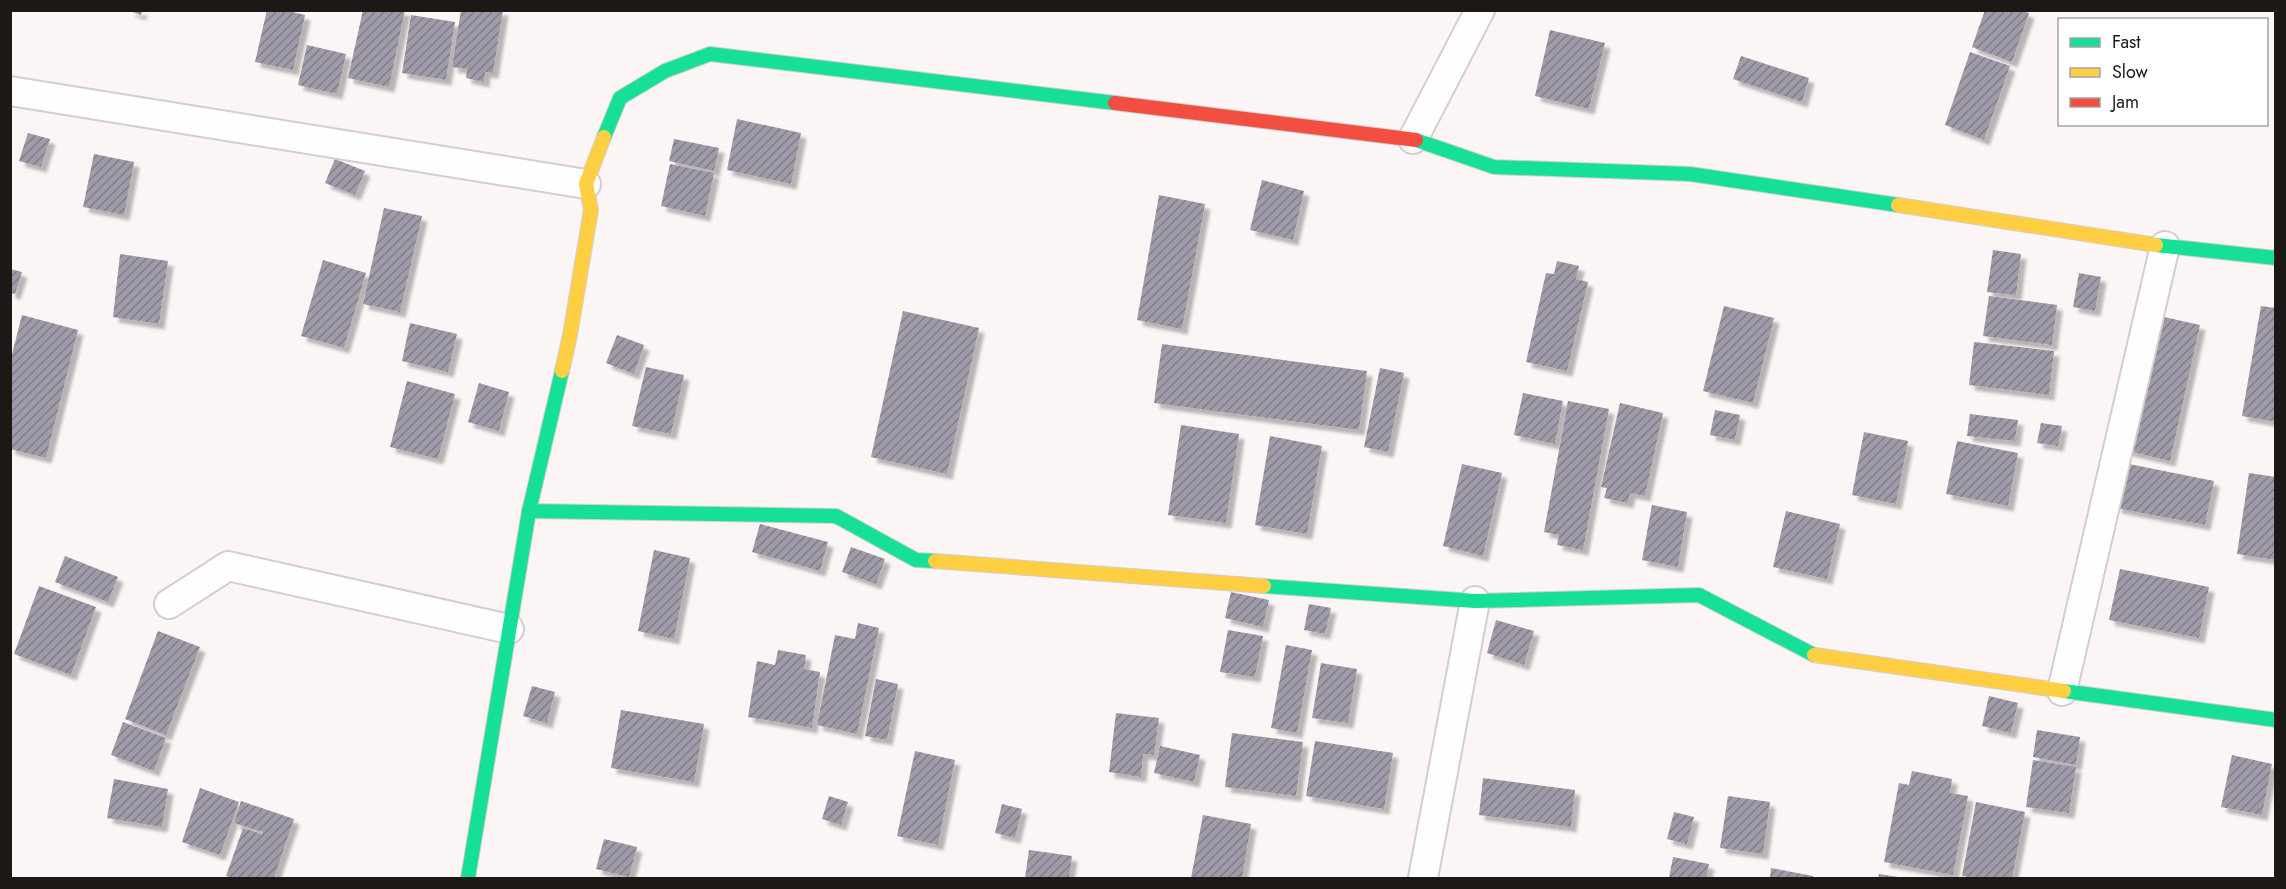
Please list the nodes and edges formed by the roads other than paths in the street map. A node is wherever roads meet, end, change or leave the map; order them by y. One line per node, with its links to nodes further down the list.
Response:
1 (1480, 10): 3 (street)
2 (10, 92): 4 (street)
3 (1413, 139): 4 (street); 5 (street)
4 (586, 184): 7 (street)
5 (2165, 246): 6 (street); 11 (street)
6 (2276, 258)
7 (529, 512): 8 (street); 10 (street)
8 (1475, 601): 11 (street); 14 (street)
9 (169, 604): 10 (street)
10 (509, 629): 13 (street)
11 (2062, 691): 12 (street)
12 (2276, 720)
13 (468, 879)
14 (1423, 879)

